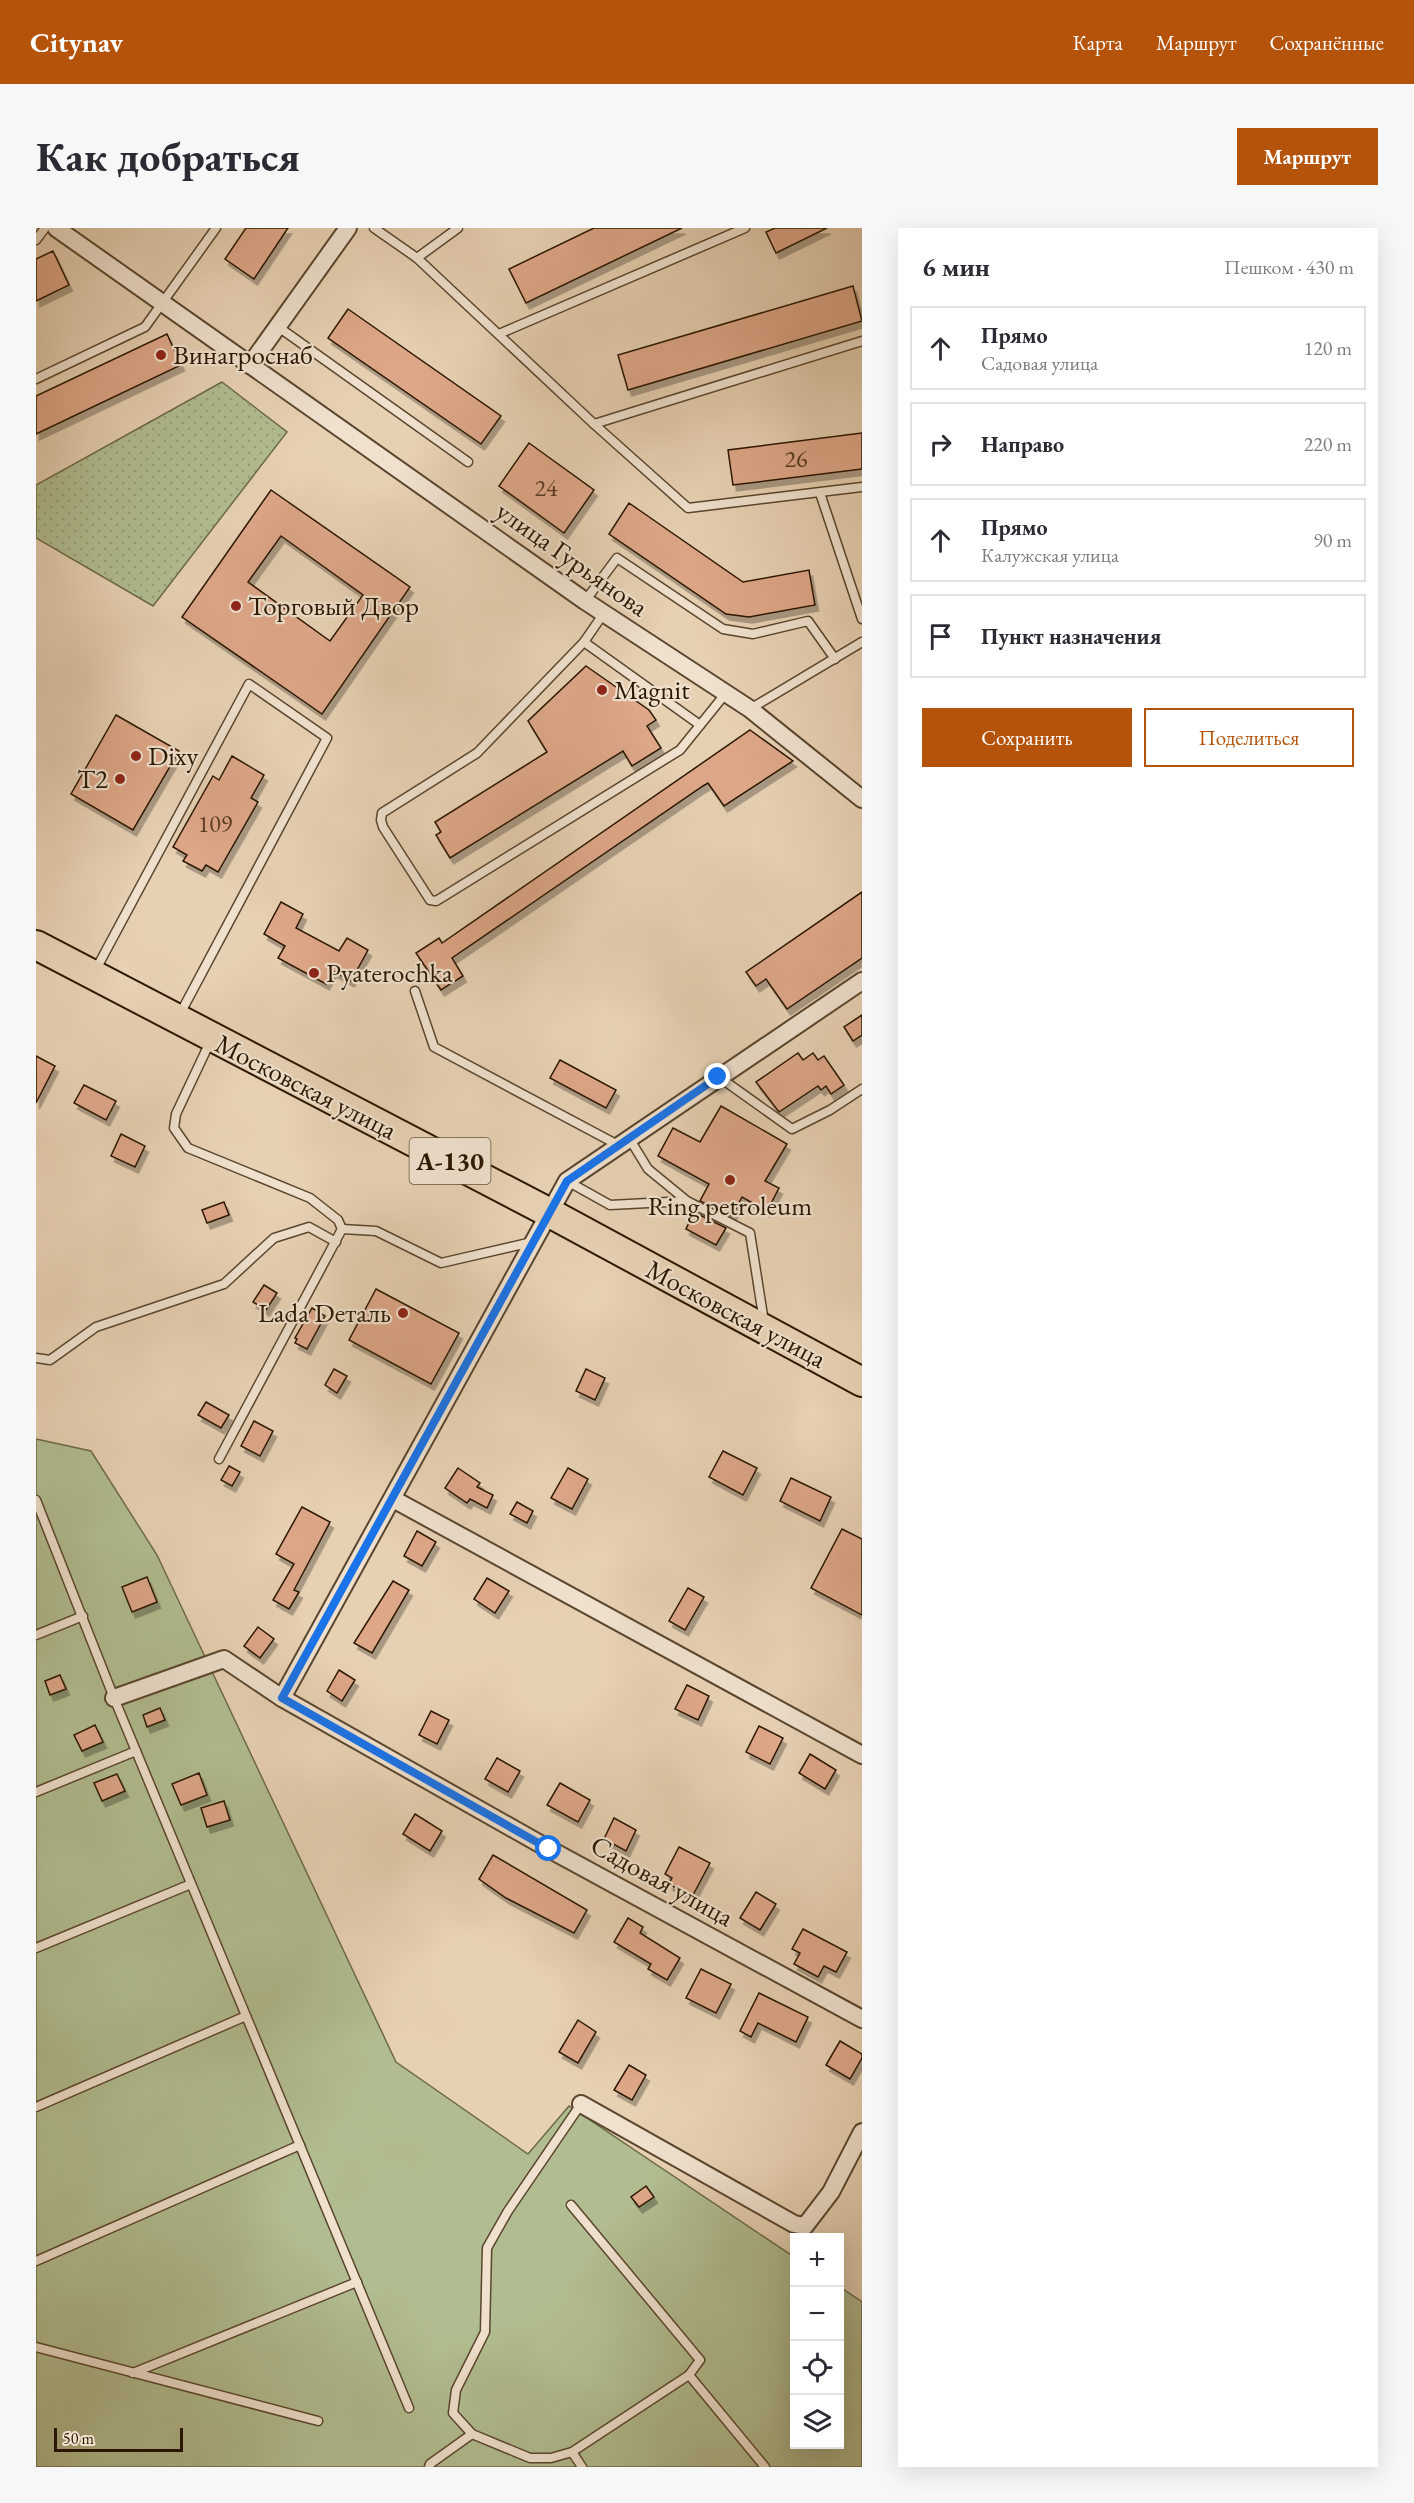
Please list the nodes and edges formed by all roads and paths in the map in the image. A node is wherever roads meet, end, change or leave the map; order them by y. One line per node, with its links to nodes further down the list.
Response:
1 (45, 228): 8 (lane)
2 (56, 228): 10 (street, улица Гурьянова)
3 (216, 228): 10 (lane)
4 (348, 228): 11 (street)
5 (374, 228): 9 (lane)
6 (458, 228): 9 (lane)
7 (746, 228): 12 (lane)
8 (36, 240)
9 (417, 258): 12 (lane)
10 (163, 304): 14 (street, улица Гурьянова); 15 (lane)
11 (277, 326): 14 (street); 17 (lane)
12 (499, 334): 16 (lane)
13 (862, 341): 16 (lane)
14 (250, 365): 20 (street, улица Гурьянова)
15 (36, 379)
16 (594, 424): 19 (lane)
17 (468, 462)
18 (862, 488): 19 (lane)
19 (820, 493): 22 (lane)
20 (585, 601): 21 (street, улица Гурьянова); 25 (lane)
21 (604, 613): 23 (lane); 26 (street, улица Гурьянова)
22 (862, 619)
23 (584, 642): 28 (lane); 28 (lane)
24 (862, 642): 25 (lane)
25 (835, 659): 27 (lane)
26 (726, 693): 27 (street, улица Гурьянова); 28 (lane)
27 (750, 709): 29 (street, улица Гурьянова)
28 (700, 725)
29 (862, 799)
30 (36, 945): 31 (highway, Московская улица / А-130)
31 (93, 975): 34 (highway, Московская улица / А-130); 34 (lane)
32 (862, 981): 36 (street)
33 (415, 991): 38 (lane)
34 (177, 1019): 41 (highway, Московская улица / А-130)
35 (210, 1042): 42 (lane)
36 (718, 1077): 37 (lane); 38 (street)
37 (862, 1089)
38 (623, 1141): 39 (street); 40 (lane)
39 (567, 1181): 40 (lane); 41 (street)
40 (687, 1201): 45 (lane)
41 (548, 1212): 44 (street); 45 (highway, Московская улица / А-130)
42 (342, 1229): 43 (lane); 44 (lane)
43 (336, 1242): 46 (lane); 48 (lane)
44 (532, 1242): 49 (street)
45 (766, 1331): 47 (highway, Московская улица / А-130)
46 (36, 1358)
47 (862, 1382)
48 (219, 1459)
49 (393, 1499): 54 (street); 56 (street)
50 (36, 1500): 51 (lane)
51 (83, 1616): 52 (lane); 53 (lane)
52 (36, 1635)
53 (114, 1698): 54 (street, Садовая улица); 55 (lane)
54 (282, 1698): 61 (street, Садовая улица)
55 (136, 1751): 57 (lane); 58 (lane)
56 (862, 1755)
57 (36, 1792)
58 (191, 1884): 59 (lane); 60 (lane)
59 (36, 1948)
60 (246, 2016): 63 (lane); 65 (lane)
61 (862, 2019)
62 (581, 2104): 64 (street); 74 (lane)
63 (36, 2107)
64 (862, 2132)
65 (300, 2145): 67 (lane); 68 (lane)
66 (571, 2205): 71 (lane)
67 (36, 2261)
68 (357, 2282): 70 (lane); 72 (lane)
69 (36, 2347): 70 (lane)
70 (133, 2373): 73 (lane)
71 (689, 2375): 75 (lane); 78 (lane)
72 (409, 2408)
73 (318, 2421)
74 (472, 2433): 75 (lane); 76 (lane)
75 (572, 2452): 77 (lane)
76 (429, 2467)
77 (582, 2467)
78 (765, 2467)

